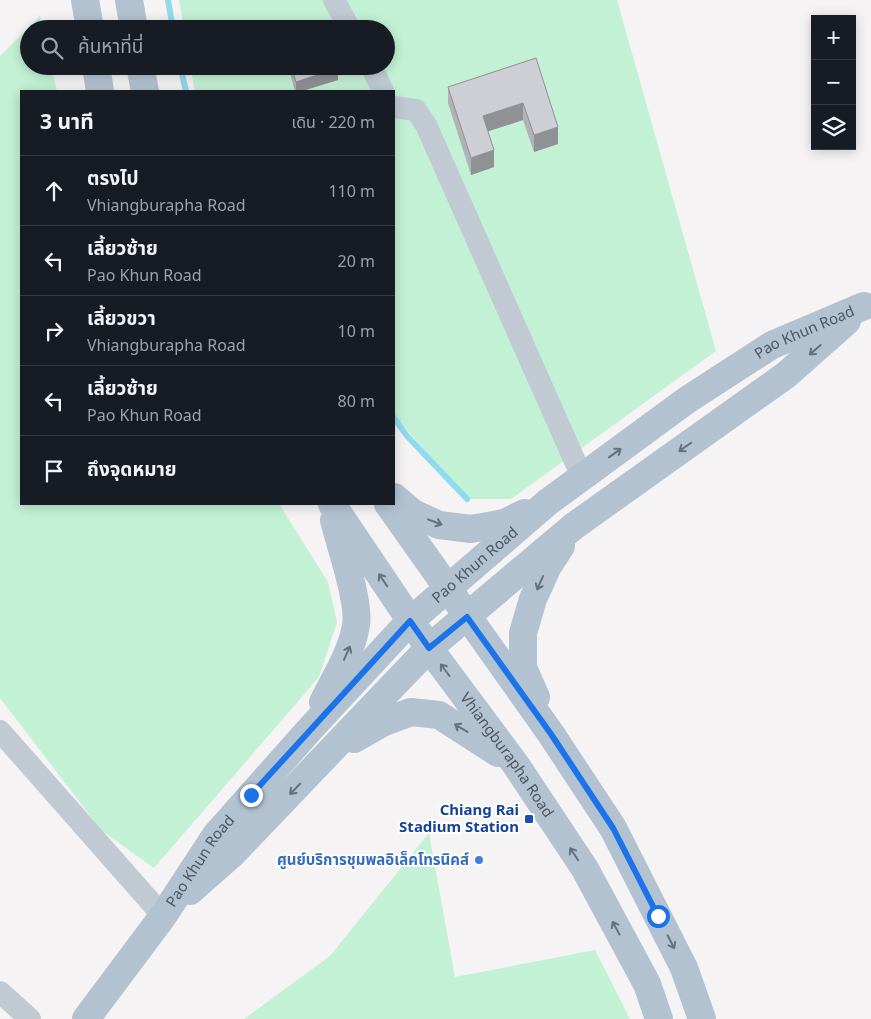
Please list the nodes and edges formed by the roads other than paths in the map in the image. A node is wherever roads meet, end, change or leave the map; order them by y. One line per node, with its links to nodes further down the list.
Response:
1 (85, 0): 4 (main road)
2 (129, 0): 5 (main road)
3 (334, 0): 6 (street)
4 (88, 20)
5 (132, 20)
6 (345, 20)
7 (97, 75): 10 (main road)
8 (142, 75): 11 (main road)
9 (375, 75): 12 (street)
10 (100, 90)
11 (145, 90)
12 (383, 90)
13 (395, 107): 15 (street)
14 (868, 304): 15 (main road, Pao Khun Road, one-way to 14); 21 (main road, Pao Khun Road, one-way to 21)
15 (582, 477): 17 (main road, Pao Khun Road)
16 (395, 498): 17 (main road, one-way to 17)
17 (548, 502): 22 (main road, Pao Khun Road)
18 (330, 505): 26 (main road, one-way to 18)
19 (331, 505): 24 (main road, Vhiangburapha Road, one-way to 19)
20 (389, 505): 22 (main road)
21 (574, 526): 23 (main road, Pao Khun Road); 28 (main road, one-way to 28)
22 (447, 588): 23 (main road); 24 (main road, Pao Khun Road)
23 (467, 617): 25 (main road, Pao Khun Road); 28 (main road)
24 (410, 621): 25 (main road, Vhiangburapha Road); 26 (main road, Pao Khun Road)
25 (429, 648): 29 (main road, Pao Khun Road); 30 (main road, Vhiangburapha Road, one-way to 25)
26 (310, 728): 31 (main road, Pao Khun Road)
27 (0, 731): 31 (street)
28 (551, 734): 36 (main road, one-way to 36)
29 (329, 753): 30 (main road, one-way to 29); 31 (main road, Pao Khun Road, one-way to 31)
30 (516, 766): 35 (main road, Vhiangburapha Road, one-way to 30)
31 (163, 916): 34 (main road, Pao Khun Road)
32 (0, 992): 33 (street)
33 (30, 1019)
34 (86, 1019)
35 (659, 1019)
36 (702, 1019)

